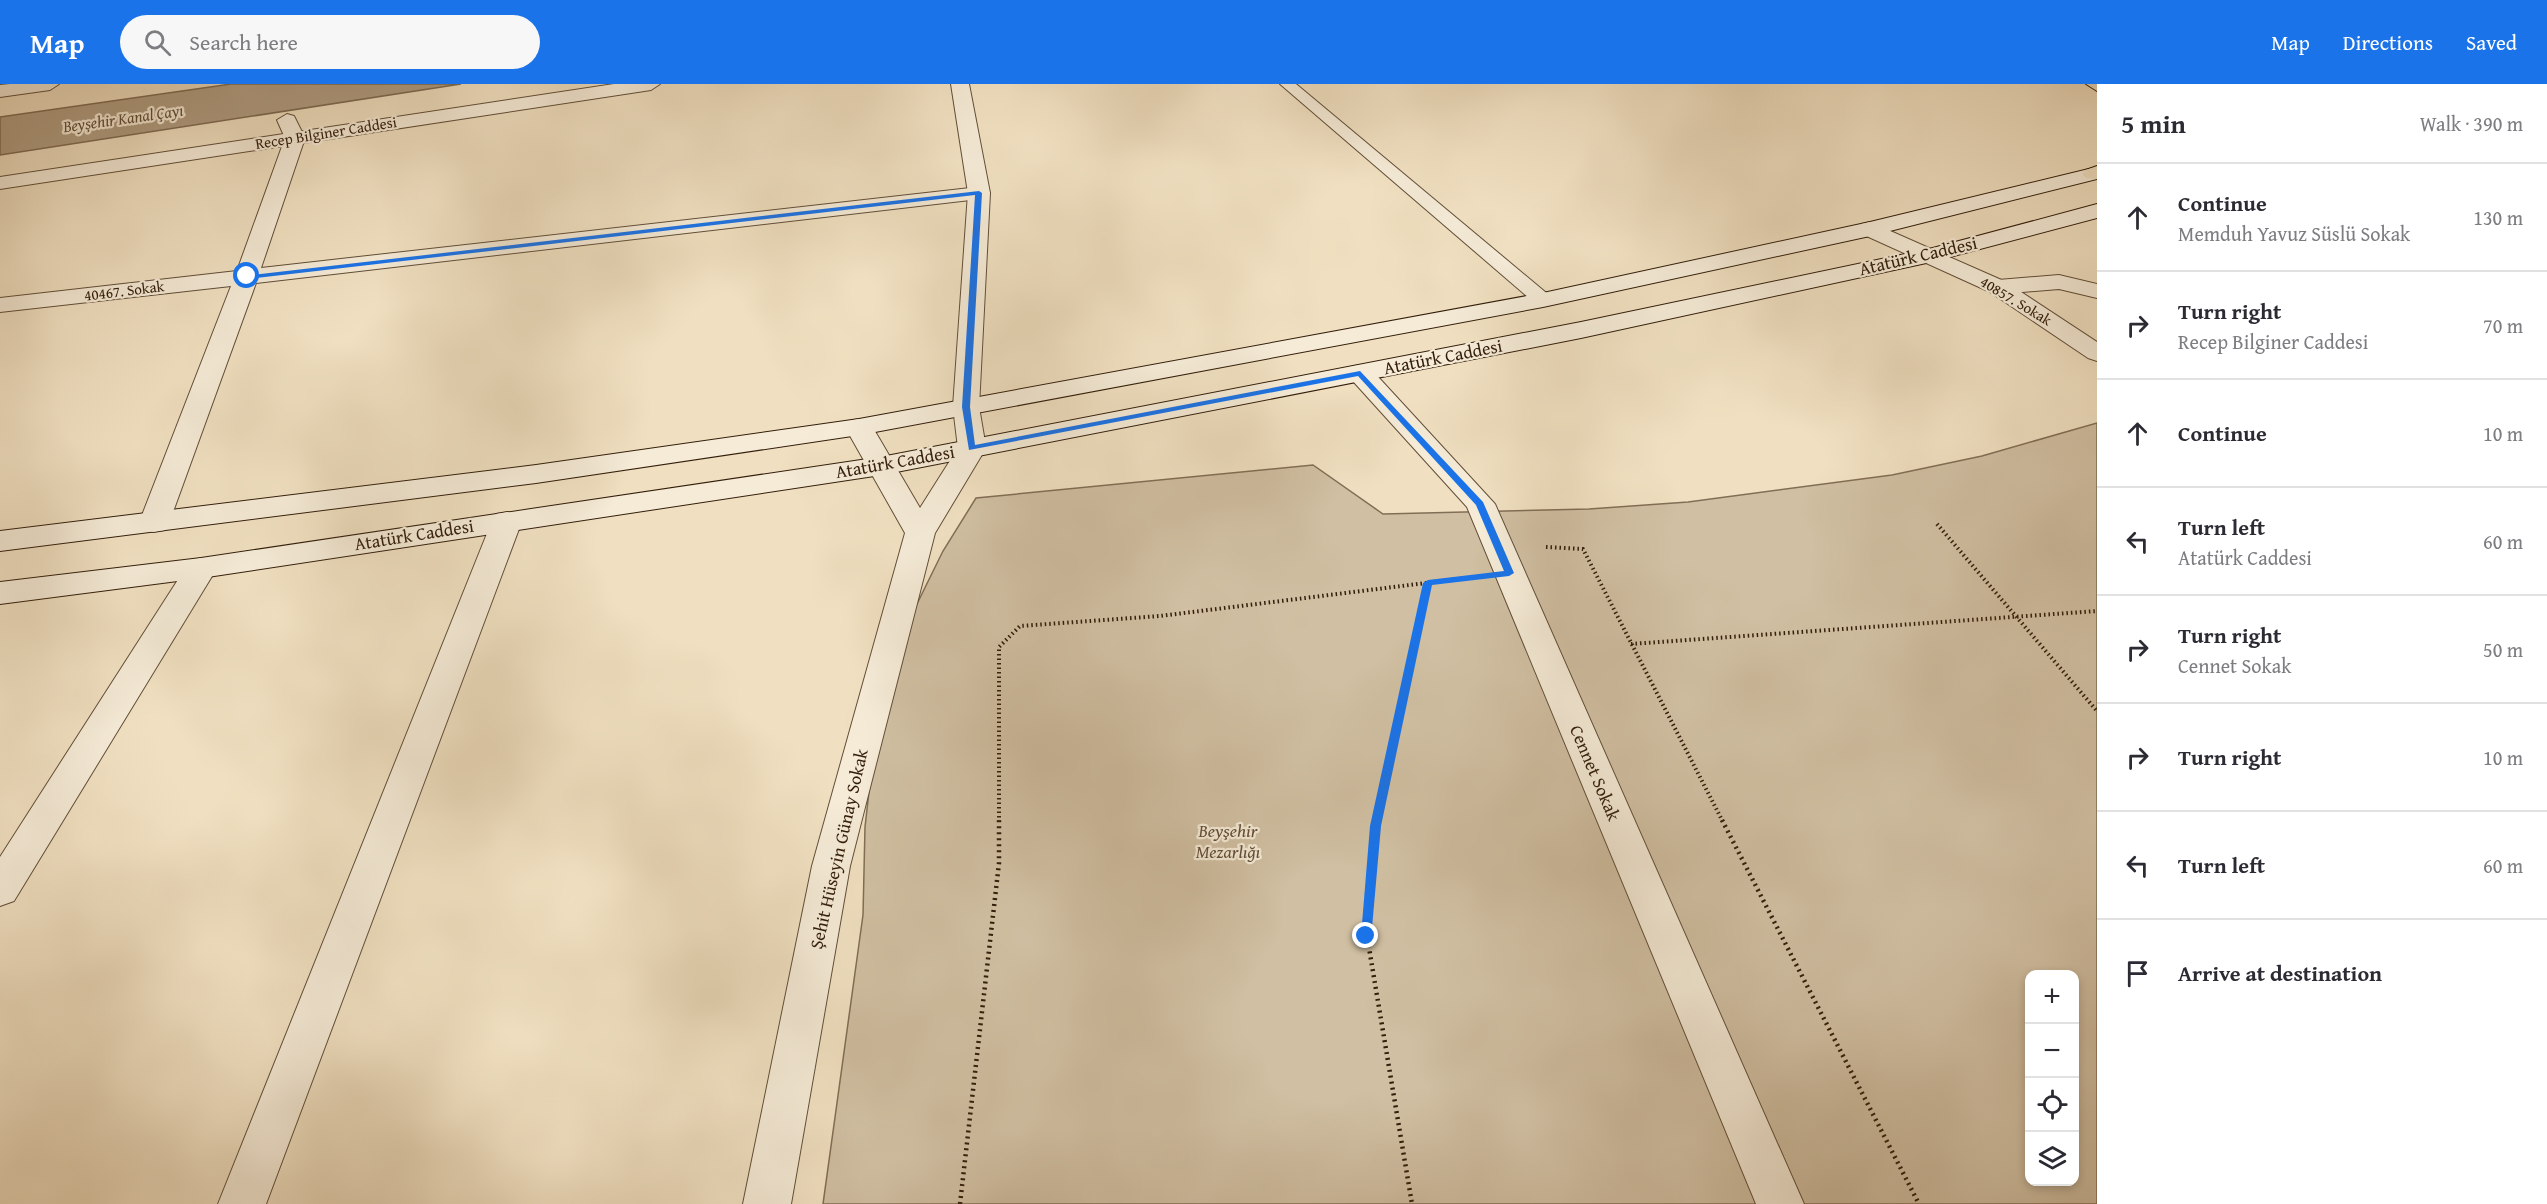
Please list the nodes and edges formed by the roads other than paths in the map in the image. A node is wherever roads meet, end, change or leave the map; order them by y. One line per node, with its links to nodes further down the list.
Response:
1 (524, 84): 7 (street, Recep Bilginer Caddesi)
2 (651, 84): 7 (street, Recep Bilginer Caddesi)
3 (960, 84): 11 (street)
4 (1287, 84): 18 (lane)
5 (43, 85): 6 (street)
6 (0, 91)
7 (291, 129): 8 (street, Recep Bilginer Caddesi); 10 (street, Recep Bilginer Caddesi); 15 (street)
8 (0, 164)
9 (2096, 173): 13 (street, Atatürk Caddesi)
10 (0, 183)
11 (979, 193): 15 (street, 40467. Sokak); 22 (street)
12 (2097, 211): 14 (street, Atatürk Caddesi)
13 (1870, 229): 14 (street, 40857. Sokak); 18 (street, Atatürk Caddesi)
14 (1931, 255): 16 (street, 40857. Sokak); 21 (street, Atatürk Caddesi)
15 (247, 276): 19 (street, 40467. Sokak); 26 (street)
16 (1998, 287): 17 (street); 20 (street, 40857. Sokak)
17 (2097, 291)
18 (1543, 300): 22 (street, Atatürk Caddesi)
19 (0, 305)
20 (2097, 353)
21 (1360, 374): 24 (street, Atatürk Caddesi); 35 (street, Cennet Sokak)
22 (966, 407): 23 (street, Atatürk Caddesi); 24 (street)
23 (859, 427): 25 (street); 26 (street, Atatürk Caddesi)
24 (972, 448): 25 (street, Atatürk Caddesi); 28 (street, Şehit Hüseyin Günay Sokak)
25 (881, 466): 27 (street, Atatürk Caddesi); 28 (street)
26 (154, 522): 29 (street, Atatürk Caddesi)
27 (507, 522): 30 (street, Atatürk Caddesi); 33 (street)
28 (920, 533): 34 (street, Şehit Hüseyin Günay Sokak)
29 (0, 541)
30 (201, 568): 31 (street, Atatürk Caddesi); 32 (street)
31 (0, 593)
32 (0, 890)
33 (242, 1204)
34 (767, 1204)
35 (1780, 1204)

